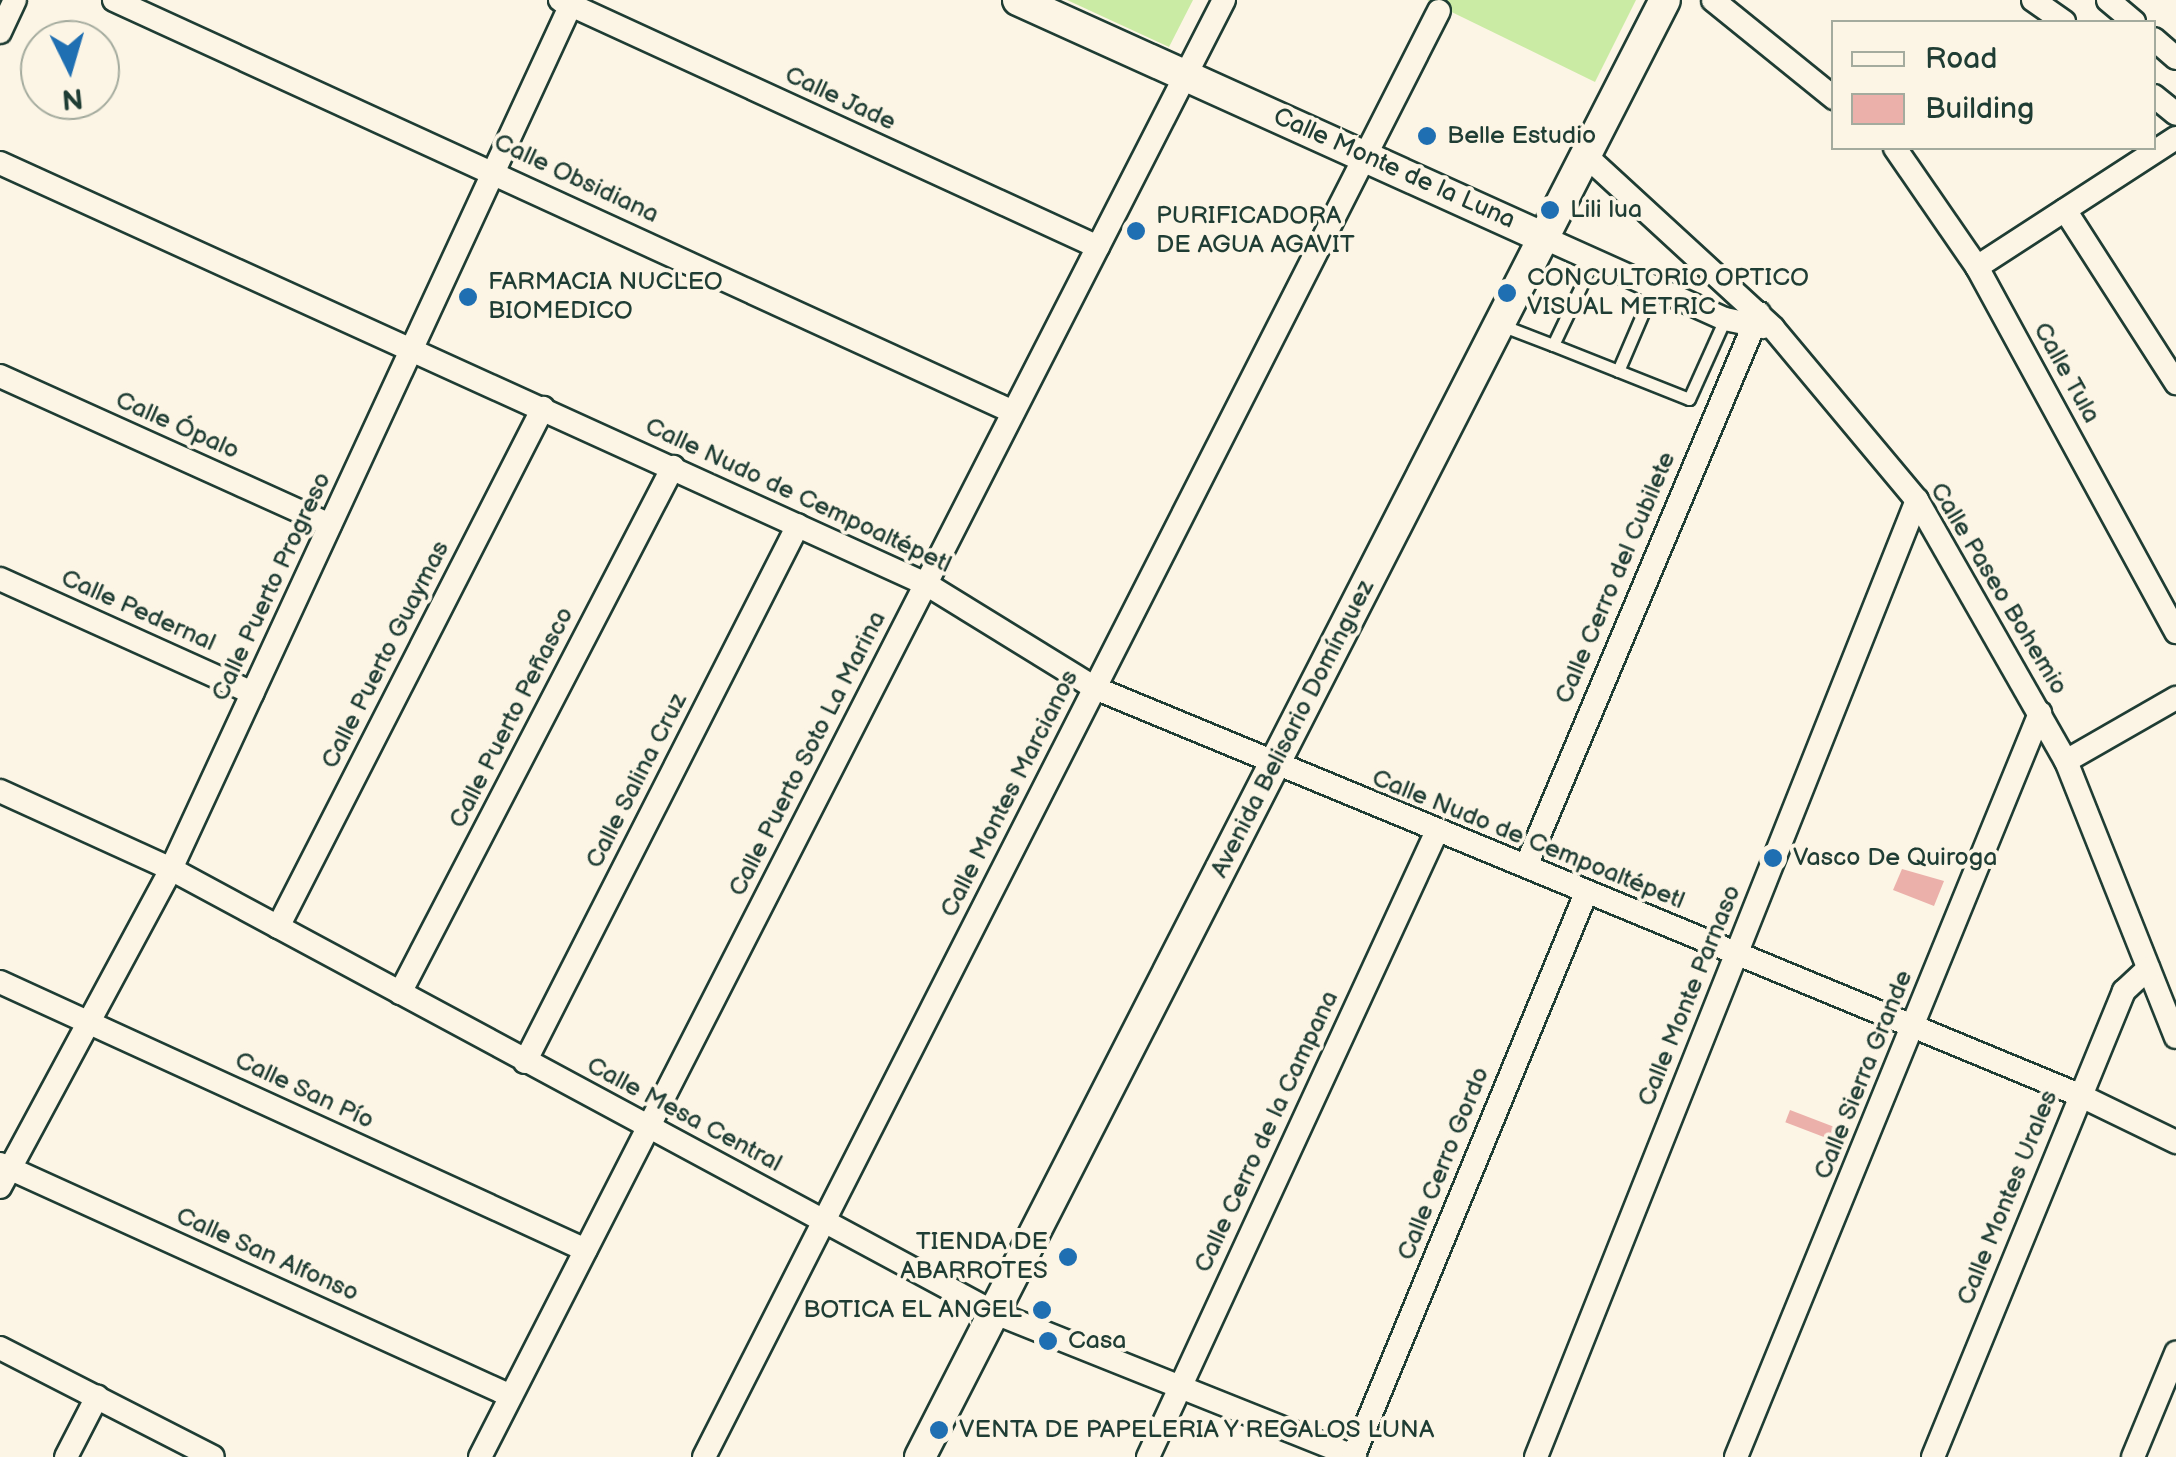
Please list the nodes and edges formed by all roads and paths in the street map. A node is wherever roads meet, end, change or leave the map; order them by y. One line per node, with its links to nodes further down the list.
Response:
1 (15, 0): 13 (street)
2 (114, 0): 25 (street, Calle Obsidiana)
3 (1018, 0): 16 (main road, Calle Monte de la Luna)
4 (1224, 0): 16 (street, Calle Puerto Soto La Marina)
5 (1665, 0): 22 (main road, Avenida Belisario Domínguez)
6 (1713, 0): 17 (street)
7 (2033, 0): 11 (street)
8 (2108, 0): 12 (street)
9 (568, 2): 25 (street, Calle Puerto Progreso); 28 (street, Calle Jade)
10 (1440, 11): 23 (street, Calle Montes Marcianos)
11 (2061, 20)
12 (2132, 20)
13 (0, 32)
14 (2156, 41): 15 (street)
15 (2176, 58)
16 (1186, 75): 23 (main road, Calle Monte de la Luna); 28 (street, Calle Puerto Soto La Marina)
17 (1831, 96)
18 (2156, 98): 19 (street)
19 (2176, 114)
20 (2176, 138): 26 (street)
21 (1896, 150): 30 (street, Calle Tula)
22 (1584, 154): 27 (main road, Avenida Belisario Domínguez); 33 (street, Calle Paseo Bohemio)
23 (1366, 156): 27 (main road, Calle Monte de la Luna); 49 (street, Calle Montes Marcianos)
24 (0, 163): 36 (street, Calle Nudo de Cempoaltépetl)
25 (495, 172): 36 (street, Calle Puerto Progreso); 41 (street, Calle Obsidiana)
26 (2065, 210): 30 (street); 39 (street)
27 (1540, 236): 29 (street, Calle Monte de la Luna); 34 (main road, Avenida Belisario Domínguez)
28 (1098, 248): 41 (street, Calle Puerto Soto La Marina)
29 (1594, 259): 31 (street, Calle Monte de la Luna); 35 (lane)
30 (1977, 267): 48 (street, Calle Tula)
31 (1654, 286): 32 (street, Calle Monte de la Luna); 37 (lane)
32 (1724, 319): 33 (street, Calle Monte de la Luna); 37 (lane)
33 (1761, 322): 43 (street, Calle Paseo Bohemio); 57 (street, Calle Cerro del Cubilete)
34 (1497, 323): 35 (lane); 54 (main road, Avenida Belisario Domínguez)
35 (1554, 345): 37 (lane)
36 (412, 349): 40 (street, Calle Nudo de Cempoaltépetl); 44 (street, Calle Puerto Progreso)
37 (1618, 371)
38 (0, 376): 44 (street, Calle Ópalo)
39 (2176, 383)
40 (543, 408): 42 (street, Calle Nudo de Cempoaltépetl); 60 (street, Calle Puerto Guaymas)
41 (1014, 412): 47 (street, Calle Puerto Soto La Marina)
42 (673, 467): 45 (street, Calle Nudo de Cempoaltépetl); 64 (street, Calle Puerto Peñasco)
43 (1917, 500): 52 (street, Calle Paseo Bohemio); 61 (street, Calle Monte Parnaso)
44 (330, 525): 50 (street, Calle Puerto Progreso)
45 (798, 525): 47 (street, Calle Nudo de Cempoaltépetl); 68 (street, Calle Salina Cruz)
46 (0, 578): 50 (street, Calle Pedernal)
47 (926, 584): 49 (street, Calle Nudo de Cempoaltépetl); 70 (street, Calle Puerto Soto La Marina)
48 (2176, 632)
49 (1095, 688): 54 (street, Calle Nudo de Cempoaltépetl); 73 (street, Calle Montes Marcianos)
50 (253, 692): 58 (street, Calle Puerto Progreso)
51 (2176, 698): 53 (street)
52 (2040, 714): 53 (street, Calle Paseo Bohemio); 66 (street, Calle Sierra Grande)
53 (2066, 761): 62 (street, Calle Paseo Bohemio)
54 (1275, 768): 56 (street, Calle Nudo de Cempoaltépetl); 75 (main road, Avenida Belisario Domínguez)
55 (0, 791): 58 (street, Calle Mesa Central)
56 (1437, 831): 57 (street, Calle Nudo de Cempoaltépetl); 78 (street, Calle Cerro de la Campana)
57 (1526, 866): 59 (street, Calle Nudo de Cempoaltépetl)
58 (172, 869): 60 (street, Calle Mesa Central); 65 (street, Calle Puerto Progreso)
59 (1586, 893): 61 (street, Calle Nudo de Cempoaltépetl); 87 (street, Calle Cerro Gordo)
60 (278, 927): 64 (street, Calle Mesa Central)
61 (1736, 953): 66 (street, Calle Nudo de Cempoaltépetl); 88 (street, Calle Monte Parnaso)
62 (2148, 969): 67 (street, Calle Paseo Bohemio); 69 (street, Calle Montes Urales)
63 (0, 982): 65 (street, Calle San Pío)
64 (400, 994): 68 (street, Calle Mesa Central)
65 (89, 1022): 72 (street, Calle Puerto Progreso); 74 (street, Calle San Pío)
66 (1913, 1028): 69 (street, Calle Nudo de Cempoaltépetl); 89 (street, Calle Sierra Grande)
67 (2176, 1037)
68 (525, 1062): 70 (street, Calle Mesa Central)
69 (2079, 1095): 71 (street, Calle Nudo de Cempoaltépetl); 90 (street, Calle Montes Urales)
70 (649, 1128): 73 (street, Calle Mesa Central); 74 (street, Calle Puerto Soto La Marina)
71 (2176, 1142)
72 (3, 1173): 79 (street, Calle San Alfonso)
73 (824, 1221): 75 (street, Calle Mesa Central); 84 (street, Calle Montes Marcianos)
74 (586, 1250): 79 (street, Calle Puerto Soto La Marina)
75 (993, 1312): 78 (street, Calle Mesa Central); 85 (main road, Avenida Belisario Domínguez)
76 (0, 1348): 80 (street)
77 (2176, 1354): 91 (street)
78 (1180, 1386): 86 (street, Calle Cerro de la Campana); 87 (street, Calle Mesa Central)
79 (511, 1396): 83 (street, Calle Puerto Soto La Marina)
80 (96, 1397): 81 (street); 82 (street)
81 (66, 1457)
82 (212, 1457)
83 (480, 1457)
84 (704, 1457)
85 (920, 1457)
86 (1148, 1457)
87 (1354, 1457)
88 (1536, 1457)
89 (1736, 1457)
90 (1933, 1457)
91 (2133, 1457)

